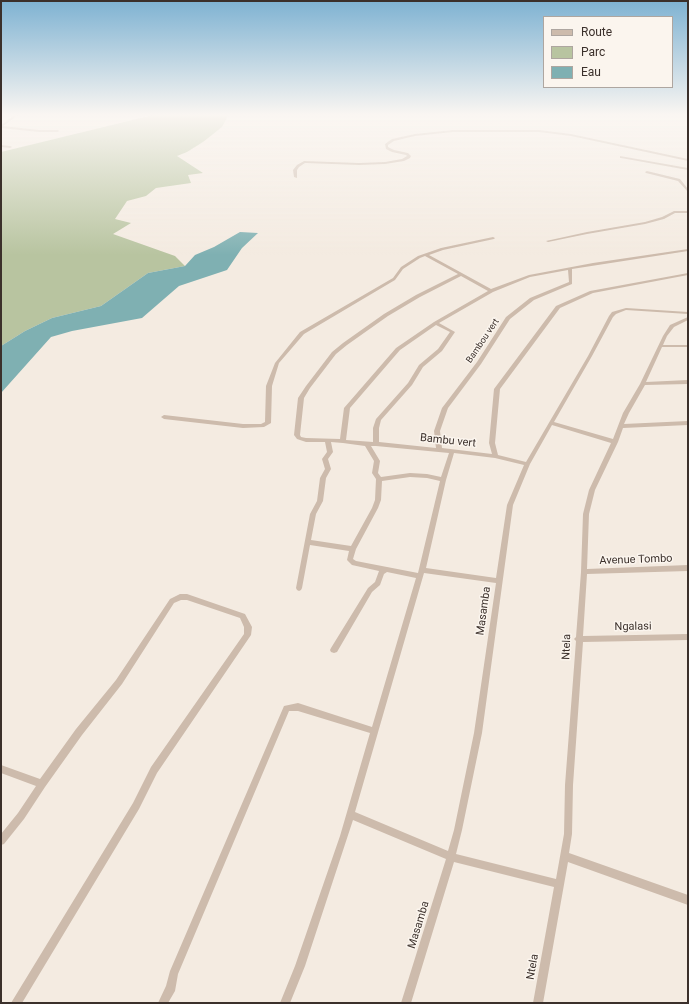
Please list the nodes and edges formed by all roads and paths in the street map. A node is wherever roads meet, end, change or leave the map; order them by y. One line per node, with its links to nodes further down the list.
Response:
1 (394, 161): 5 (street)
2 (643, 161): 3 (street)
3 (688, 169)
4 (647, 172): 6 (street)
5 (296, 177)
6 (688, 191)
7 (688, 212): 9 (street)
8 (493, 238): 11 (street)
9 (548, 241)
10 (688, 250): 12 (street)
11 (426, 255): 13 (street); 23 (street)
12 (570, 269): 15 (street); 32 (street, Bambou vert)
13 (461, 274): 15 (street); 27 (street, Bambu vert)
14 (688, 274): 34 (street)
15 (491, 291): 18 (street)
16 (688, 313): 25 (street, Masamba)
17 (688, 318): 19 (street, Ntela)
18 (436, 323): 28 (street); 31 (street)
19 (662, 346): 20 (street); 22 (street, Ntela)
20 (688, 346)
21 (688, 382): 22 (street)
22 (643, 384): 26 (street, Ntela)
23 (164, 417)
24 (688, 422): 26 (street)
25 (551, 423): 29 (street); 35 (street, Masamba)
26 (621, 426): 29 (street, Ntela)
27 (328, 441): 28 (street, Bambu vert); 38 (street)
28 (342, 441): 30 (street, Bambu vert)
29 (615, 442): 42 (street, Ntela)
30 (367, 444): 31 (street, Bambu vert); 36 (street)
31 (376, 444): 32 (street, Bambu vert)
32 (439, 450): 33 (street, Bambu vert)
33 (452, 451): 34 (street, Bambu vert); 37 (street)
34 (495, 456): 35 (street, Bambu vert)
35 (527, 464): 44 (street, Masamba)
36 (379, 479): 37 (street); 39 (street)
37 (443, 480): 43 (street)
38 (309, 542): 39 (street); 45 (street)
39 (353, 549): 41 (street)
40 (688, 568): 42 (street, Avenue Tombo)
41 (386, 569): 43 (street); 48 (street)
42 (584, 572): 47 (street, Ntela)
43 (421, 573): 44 (street); 49 (street)
44 (499, 581): 55 (street, Masamba)
45 (299, 588)
46 (688, 637): 47 (street, Ngalasi)
47 (578, 639): 54 (street, Ntela)
48 (334, 650)
49 (374, 731): 52 (street); 59 (street)
50 (1, 769): 51 (street)
51 (42, 784): 53 (street); 58 (street)
52 (350, 814): 55 (street); 60 (street)
53 (1, 841)
54 (564, 856): 56 (street, Ntela); 57 (street)
55 (451, 857): 56 (street); 61 (street, Masamba)
56 (560, 884): 62 (street, Ntela)
57 (688, 900)
58 (16, 1003)
59 (163, 1003)
60 (285, 1003)
61 (406, 1003)
62 (538, 1003)

